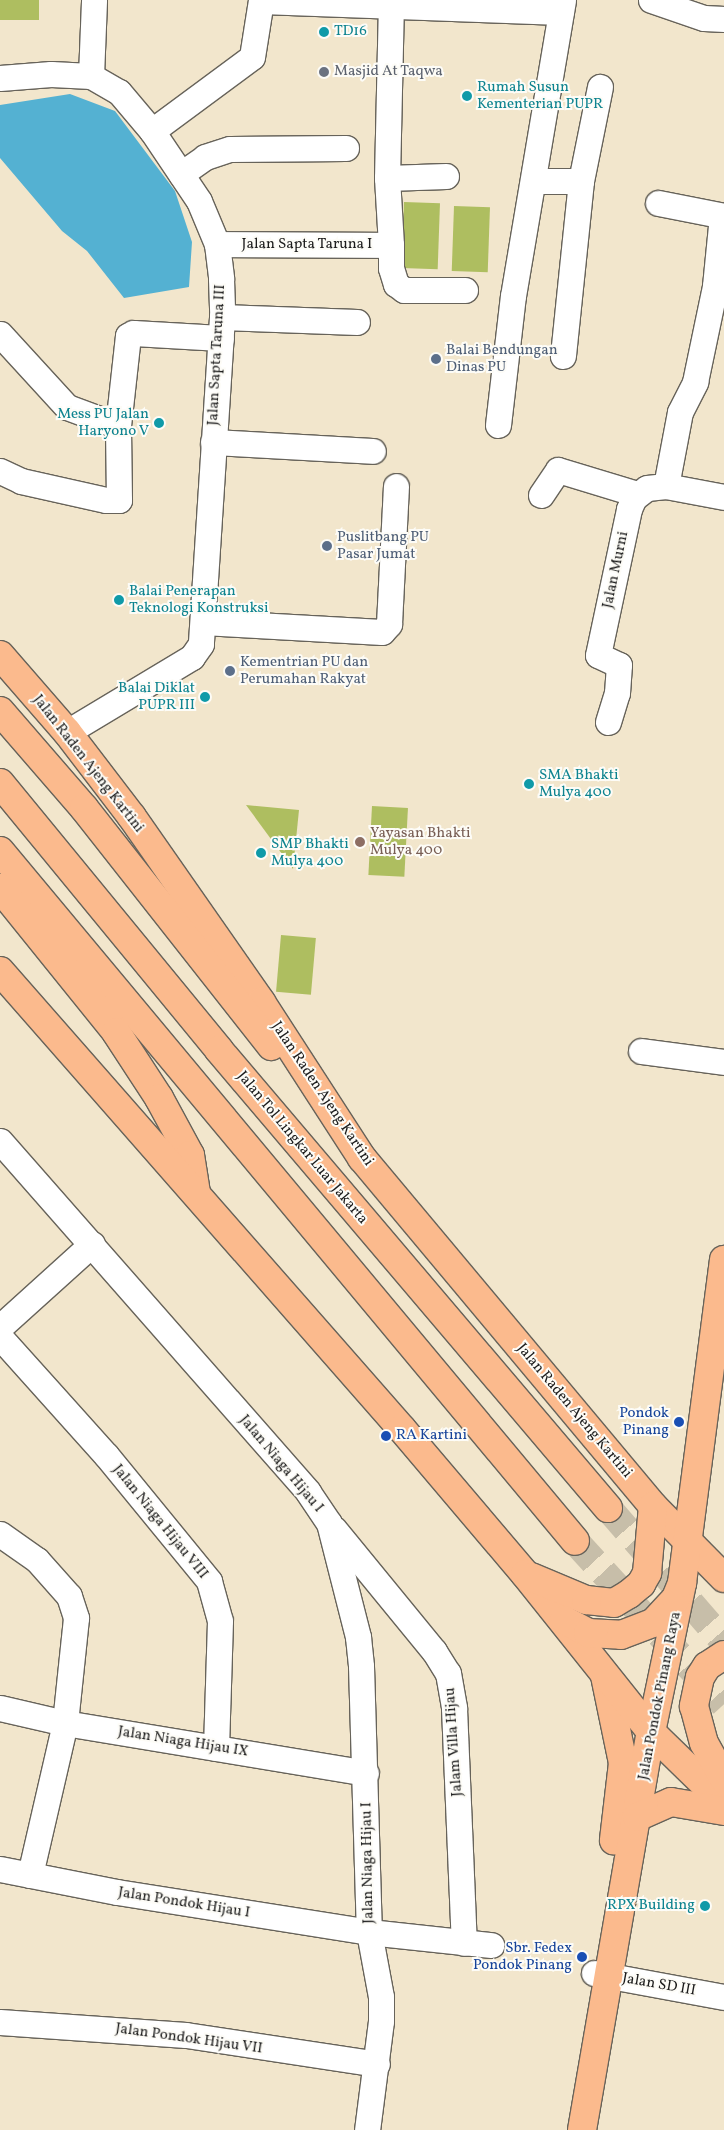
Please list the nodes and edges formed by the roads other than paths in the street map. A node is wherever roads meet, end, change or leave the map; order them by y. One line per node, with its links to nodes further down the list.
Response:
1 (94, 0): 7 (street)
2 (261, 0): 4 (street); 10 (street)
3 (651, 0): 6 (street)
4 (391, 5): 5 (street); 14 (street, Jalan Sapta Taruna I)
5 (562, 6): 15 (street)
6 (724, 19)
7 (91, 76): 8 (street, Jalan Sapta Taruna III); 10 (street, Jalan Sapta Taruna III)
8 (0, 78)
9 (600, 86): 16 (street)
10 (152, 131): 12 (street, Jalan Sapta Taruna III)
11 (346, 148): 12 (street)
12 (181, 174): 19 (street, Jalan Sapta Taruna III)
13 (446, 176): 14 (street)
14 (387, 178): 20 (street, Jalan Sapta Taruna I)
15 (534, 181): 16 (street); 26 (street)
16 (581, 181): 25 (street)
17 (658, 203): 18 (street)
18 (723, 216): 32 (street)
19 (216, 244): 20 (street, Jalan Sapta Taruna I); 23 (street, Jalan Sapta Taruna III)
20 (391, 246): 21 (street)
21 (465, 290)
22 (358, 322): 23 (street)
23 (221, 327): 27 (street); 28 (street, Jalan Sapta Taruna III)
24 (0, 334): 27 (street)
25 (563, 356)
26 (498, 424)
27 (118, 426): 30 (street)
28 (213, 442): 29 (street, Jalan Sapta Taruna III); 36 (street, Jalan Sapta Taruna III)
29 (373, 451)
30 (0, 471)
31 (396, 486): 36 (street)
32 (666, 486): 33 (street); 35 (street)
33 (637, 494): 34 (street); 39 (street, Jalan Murni)
34 (541, 495)
35 (724, 497)
36 (203, 622): 40 (street, Jalan Sapta Taruna III)
37 (0, 655): 40 (main road, Jalan Raden Ajeng Kartini)
38 (0, 711): 47 (main road)
39 (608, 722)
40 (67, 732): 47 (main road, Jalan Raden Ajeng Kartini)
41 (0, 783): 55 (main road, Jalan Tol Lingkar Luar Jakarta)
42 (0, 851): 59 (main road)
43 (0, 888): 49 (main road)
44 (0, 971): 49 (main road)
45 (642, 1051): 46 (street)
46 (724, 1062)
47 (312, 1084): 54 (main road, Jalan Raden Ajeng Kartini)
48 (0, 1140): 50 (street, Jalan Niaga Hijau I)
49 (196, 1192): 60 (main road)
50 (92, 1244): 52 (street); 56 (street, Jalan Niaga Hijau I)
51 (724, 1260): 58 (main road, Jalan Pondok Pinang Raya)
52 (0, 1327)
53 (0, 1336): 69 (street, Jalan Niaga Hijau VIII)
54 (653, 1506): 58 (main road, Jalan Raden Ajeng Kartini); 60 (main road)
55 (608, 1508)
56 (329, 1523): 70 (street, Jalan Niaga Hijau I); 79 (street, Jalam Villa Hijau)
57 (0, 1534): 67 (street)
58 (686, 1538): 61 (main road, Jalan Raden Ajeng Kartini); 62 (main road, Jalan Pondok Pinang Raya)
59 (575, 1541)
60 (525, 1574): 63 (main road)
61 (724, 1578)
62 (682, 1583): 63 (main road); 68 (main road, Jalan Pondok Pinang Raya)
63 (559, 1616): 65 (main road)
64 (724, 1655): 71 (main road)
65 (605, 1676): 68 (main road); 77 (main road, Jalan Pondok Pinang Raya)
66 (0, 1708): 67 (street, Jalan Niaga Hijau IX)
67 (64, 1722): 69 (street, Jalan Niaga Hijau IX); 76 (street)
68 (651, 1732): 72 (main road); 74 (main road, Jalan Pondok Pinang Raya)
69 (216, 1748): 70 (street, Jalan Niaga Hijau IX)
70 (366, 1773): 78 (street, Jalan Niaga Hijau I)
71 (724, 1779)
72 (724, 1803)
73 (724, 1812): 74 (main road)
74 (636, 1817): 77 (main road, Jalan Pondok Pinang Raya)
75 (0, 1869): 76 (street, Jalan Pondok Hijau I)
76 (30, 1875): 78 (street, Jalan Pondok Hijau I)
77 (609, 1922): 81 (main road, Jalan Pondok Pinang Raya)
78 (369, 1932): 79 (street); 84 (street, Jalan Niaga Hijau I)
79 (464, 1943): 80 (street)
80 (491, 1945)
81 (601, 1975): 82 (street, Jalan SD III); 86 (main road, Jalan Pondok Pinang Raya); 87 (main road, Jalan Pondok Pinang Raya)
82 (724, 1997)
83 (0, 2022): 84 (street, Jalan Pondok Hijau VII)
84 (376, 2064): 85 (street, Jalan Niaga Hijau I)
85 (367, 2130)
86 (568, 2130)
87 (582, 2130)

